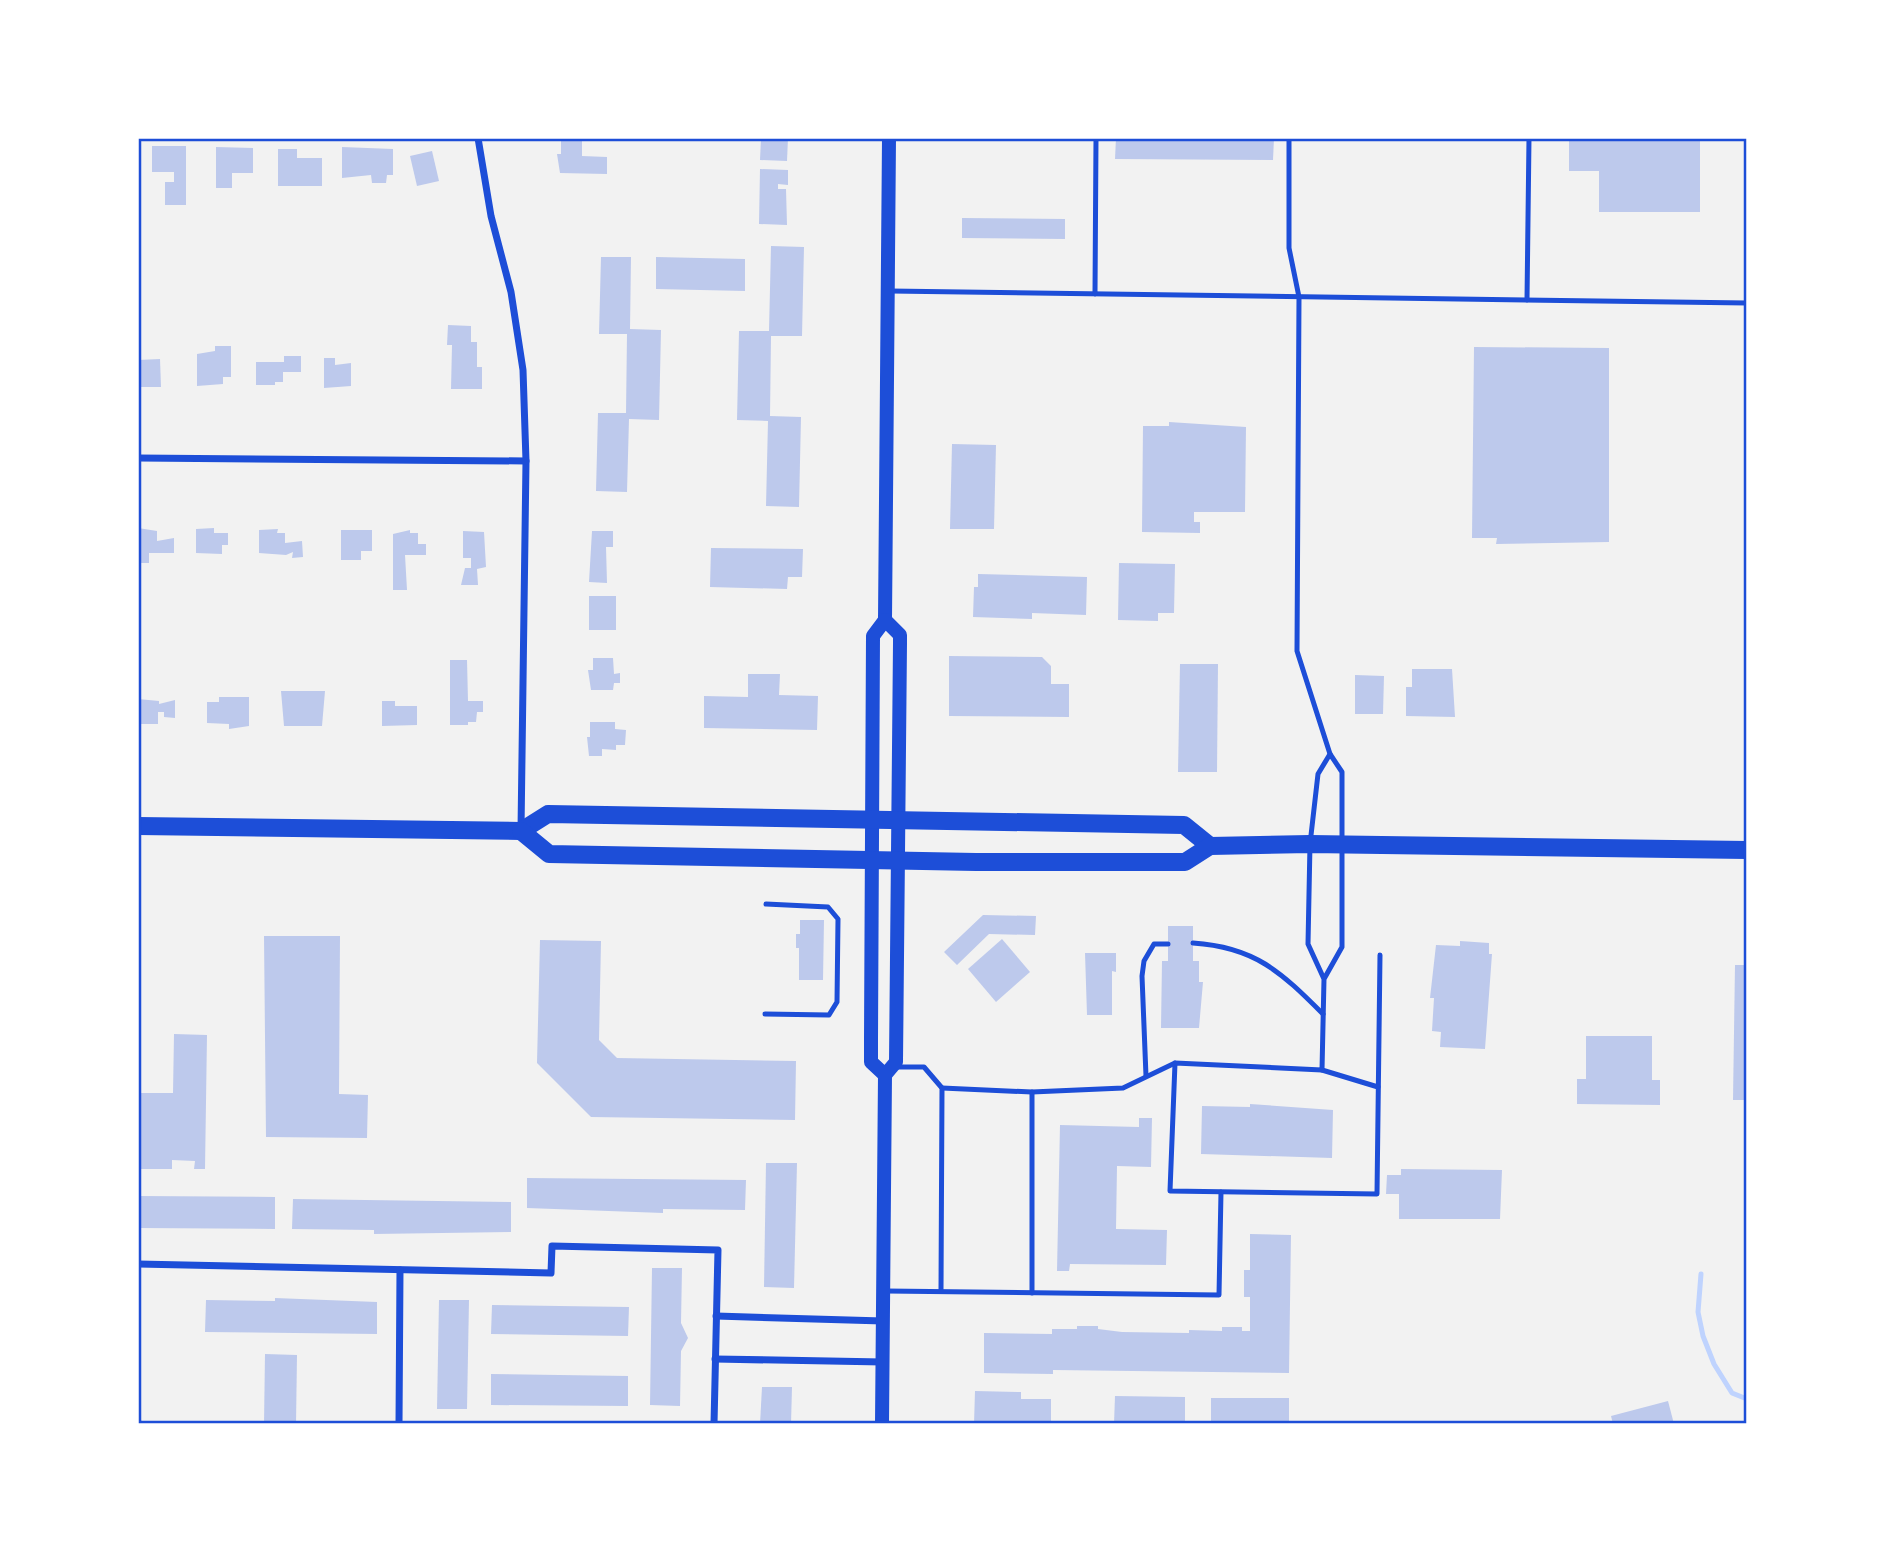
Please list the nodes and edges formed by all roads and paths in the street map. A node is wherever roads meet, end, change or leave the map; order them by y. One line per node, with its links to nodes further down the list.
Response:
1 (478, 138): 12 (street)
2 (889, 138): 6 (main road)
3 (1096, 138): 7 (lane)
4 (1289, 138): 8 (lane)
5 (1529, 138): 9 (lane)
6 (887, 291): 7 (lane); 13 (main road)
7 (1095, 294): 8 (lane)
8 (1299, 297): 9 (lane); 14 (lane)
9 (1527, 300): 10 (lane)
10 (1747, 303)
11 (138, 458): 12 (street)
12 (526, 461): 18 (street)
13 (885, 620): 15 (main road); 16 (main road)
14 (1330, 754): 19 (lane); 20 (lane)
15 (872, 820): 16 (main road); 18 (main road); 23 (main road)
16 (898, 820): 21 (main road); 24 (main road)
17 (138, 826): 18 (main road)
18 (521, 831): 23 (main road)
19 (1310, 844): 20 (main road); 21 (main road); 29 (lane)
20 (1344, 845): 22 (main road); 29 (lane)
21 (1210, 846): 24 (main road)
22 (1747, 850)
23 (872, 860): 24 (main road); 34 (main road)
24 (898, 860): 34 (main road)
25 (766, 904): 30 (lane)
26 (1193, 943): 31 (lane)
27 (1168, 944): 35 (lane)
28 (1380, 955): 36 (lane)
29 (1324, 979): 31 (lane)
30 (765, 1014)
31 (1323, 1014): 33 (lane)
32 (1175, 1063): 33 (lane); 35 (lane); 39 (lane)
33 (1322, 1070): 36 (lane)
34 (888, 1071): 37 (lane); 42 (main road)
35 (1146, 1076): 38 (lane)
36 (1378, 1087): 39 (lane)
37 (942, 1088): 38 (lane); 43 (lane)
38 (1032, 1092): 44 (lane)
39 (1220, 1192): 44 (lane)
40 (138, 1264): 41 (street)
41 (400, 1270): 45 (street); 49 (street)
42 (883, 1290): 43 (lane); 46 (main road)
43 (941, 1291): 44 (lane)
44 (1032, 1293)
45 (716, 1316): 46 (street); 47 (street)
46 (883, 1321): 48 (main road)
47 (715, 1359): 48 (street); 50 (street)
48 (883, 1362): 51 (main road)
49 (399, 1424)
50 (714, 1424)
51 (882, 1424)

